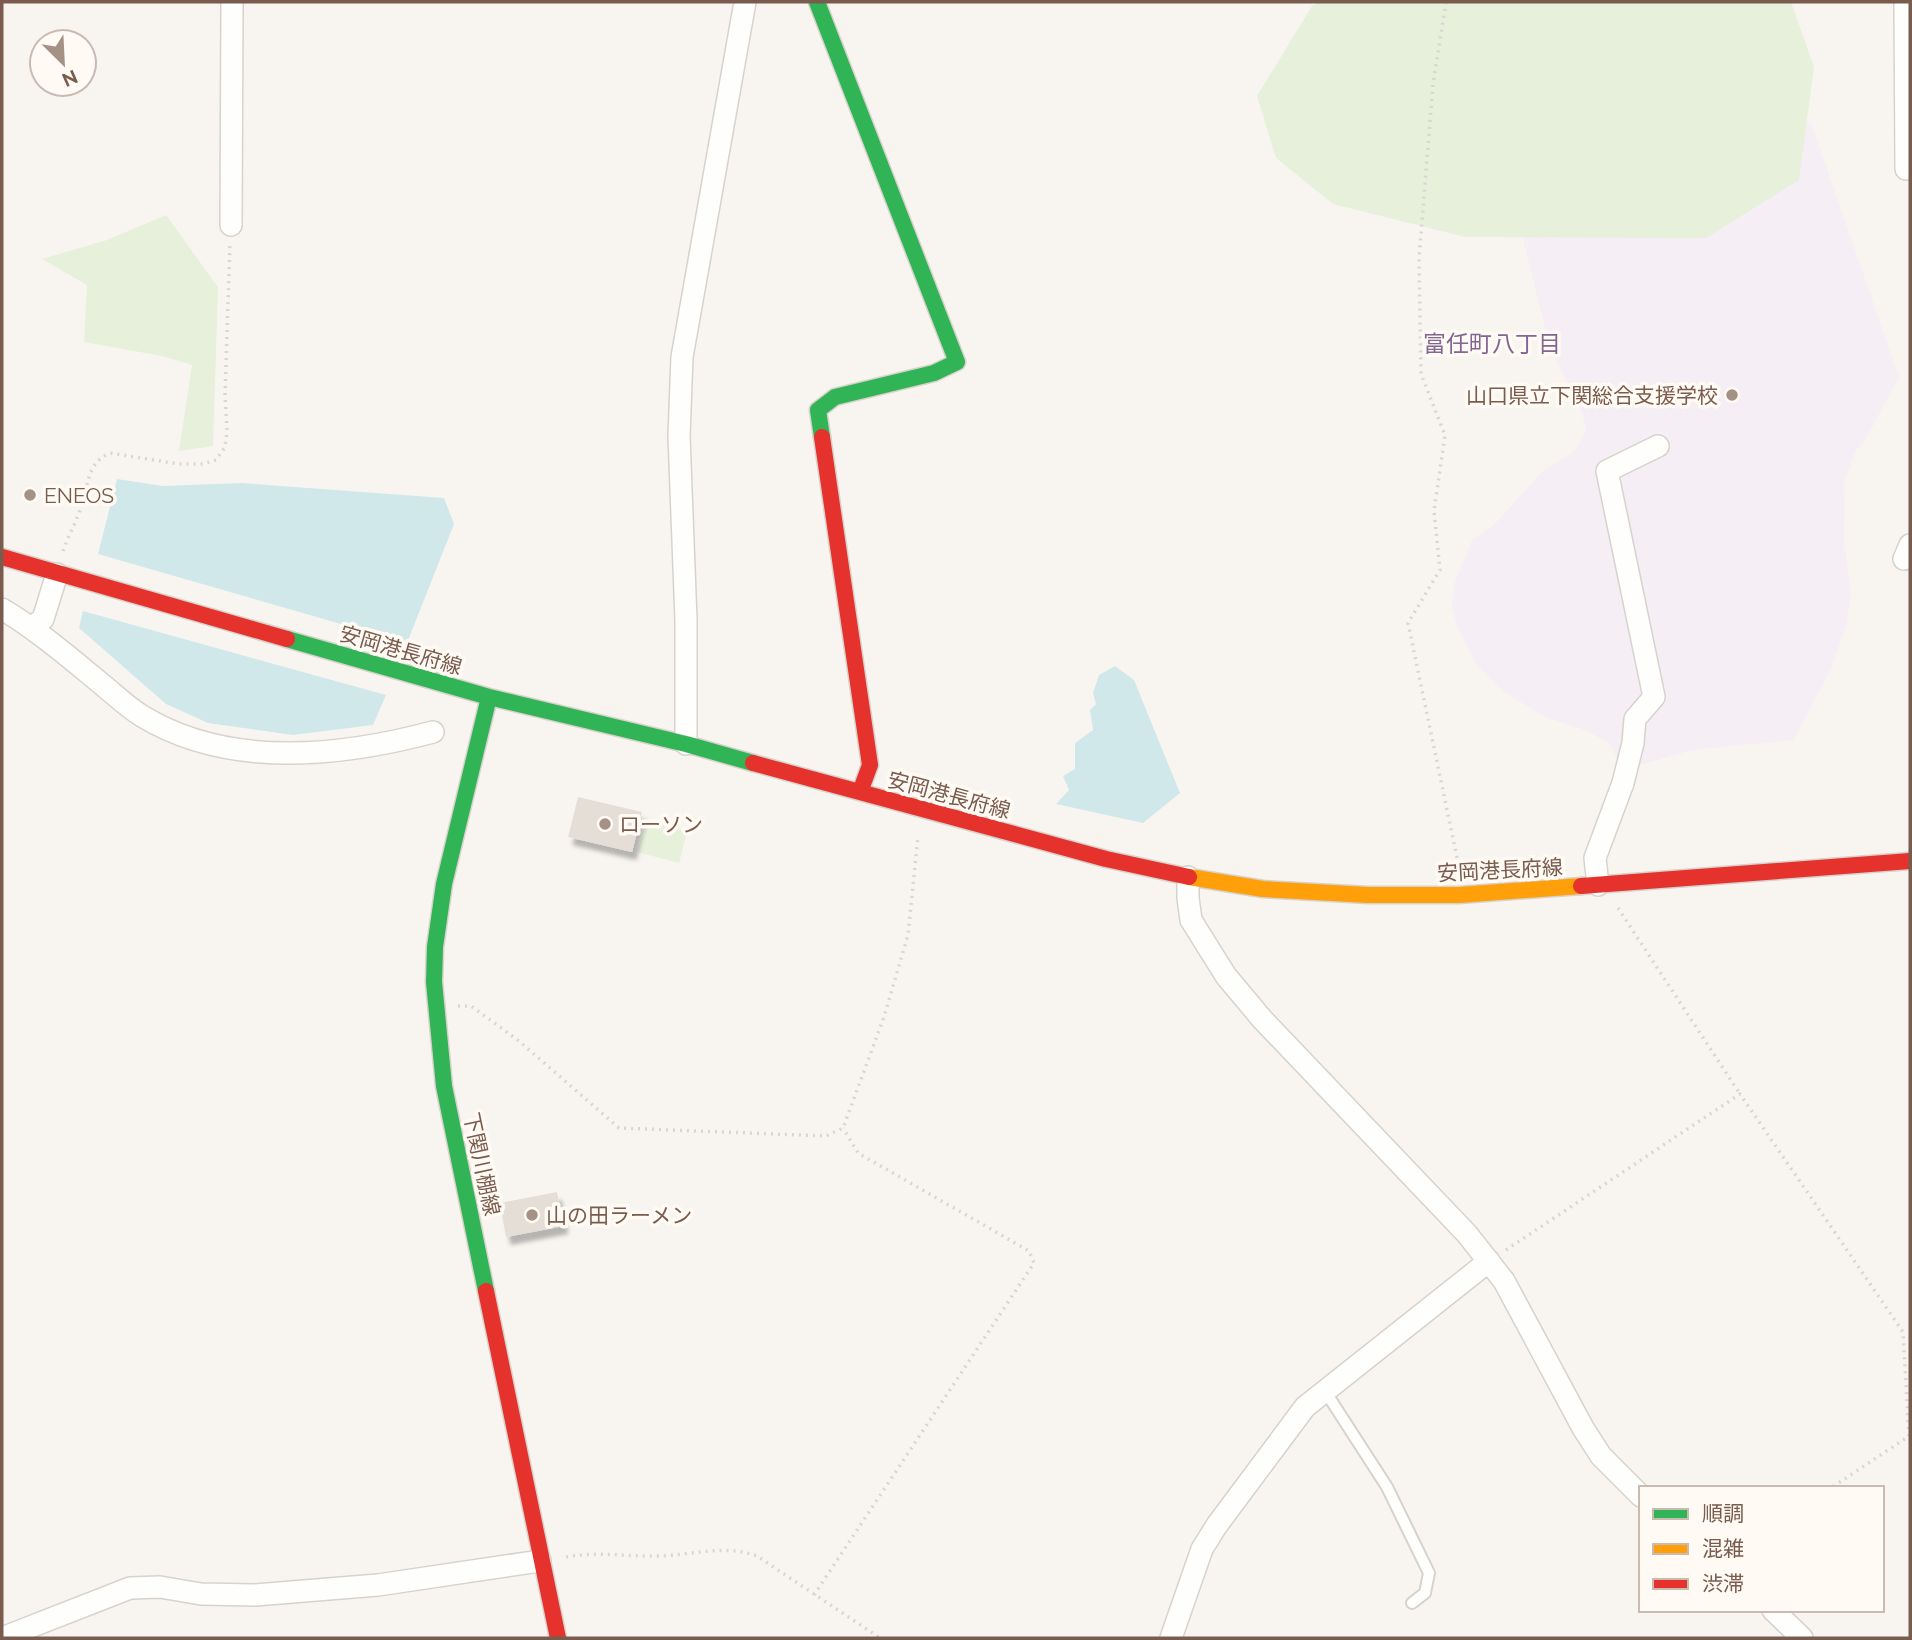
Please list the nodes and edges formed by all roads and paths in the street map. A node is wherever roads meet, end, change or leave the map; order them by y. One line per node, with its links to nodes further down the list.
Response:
1 (232, 2): 7 (street)
2 (745, 2): 15 (street)
3 (817, 2): 16 (main road)
4 (1446, 2): 21 (path)
5 (1905, 2): 6 (street)
6 (1906, 169)
7 (231, 225): 10 (path)
8 (1658, 446): 20 (street)
9 (2, 557): 10 (main road, 安岡港長府線)
10 (57, 574): 12 (street); 13 (main road, 安岡港長府線)
11 (2, 609): 12 (street)
12 (32, 627): 14 (street)
13 (489, 697): 15 (main road, 安岡港長府線); 22 (main road, 下関川棚線)
14 (433, 732)
15 (686, 744): 16 (main road, 安岡港長府線)
16 (860, 792): 17 (main road, 安岡港長府線)
17 (920, 810): 19 (main road, 安岡港長府線); 24 (path)
18 (1910, 861): 20 (main road, 安岡港長府線)
19 (1188, 877): 21 (main road, 安岡港長府線); 25 (street)
20 (1602, 884): 21 (main road, 安岡港長府線); 23 (path)
21 (1458, 895)
22 (435, 1006): 24 (path); 29 (main road, 下関川棚線)
23 (1740, 1094): 25 (path); 27 (path)
24 (843, 1128): 30 (path)
25 (1489, 1261): 26 (street); 28 (street)
26 (1325, 1391): 31 (lane); 36 (street)
27 (1834, 1486)
28 (1639, 1494)
29 (540, 1561): 30 (path); 33 (street); 34 (main road, 下関川棚線)
30 (814, 1595): 35 (path)
31 (1412, 1604)
32 (1775, 1612): 37 (street)
33 (2, 1638)
34 (558, 1638)
35 (880, 1638)
36 (1171, 1638)
37 (1802, 1638)

